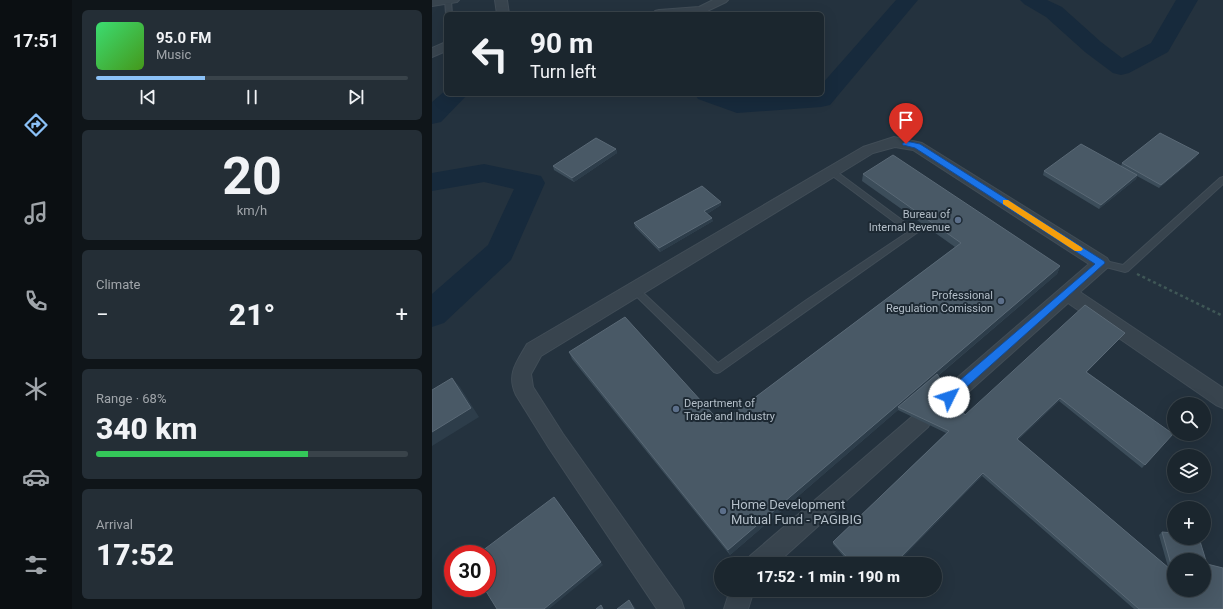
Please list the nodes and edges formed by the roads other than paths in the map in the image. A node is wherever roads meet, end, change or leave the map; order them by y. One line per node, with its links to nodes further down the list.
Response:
1 (449, 0): 4 (street); 5 (lane)
2 (501, 0): 6 (street)
3 (722, 0): 7 (street)
4 (432, 3)
5 (449, 12)
6 (503, 12)
7 (680, 12)
8 (444, 47): 9 (street)
9 (432, 52)
10 (833, 172): 12 (street); 13 (street); 13 (lane)
11 (1223, 180): 12 (lane)
12 (1101, 263): 14 (street)
13 (634, 289): 20 (street)
14 (1067, 293): 15 (street); 16 (street)
15 (949, 397)
16 (1223, 399)
17 (921, 421): 18 (street)
18 (766, 557)
19 (740, 597): 21 (street)
20 (672, 609)
21 (736, 609)

